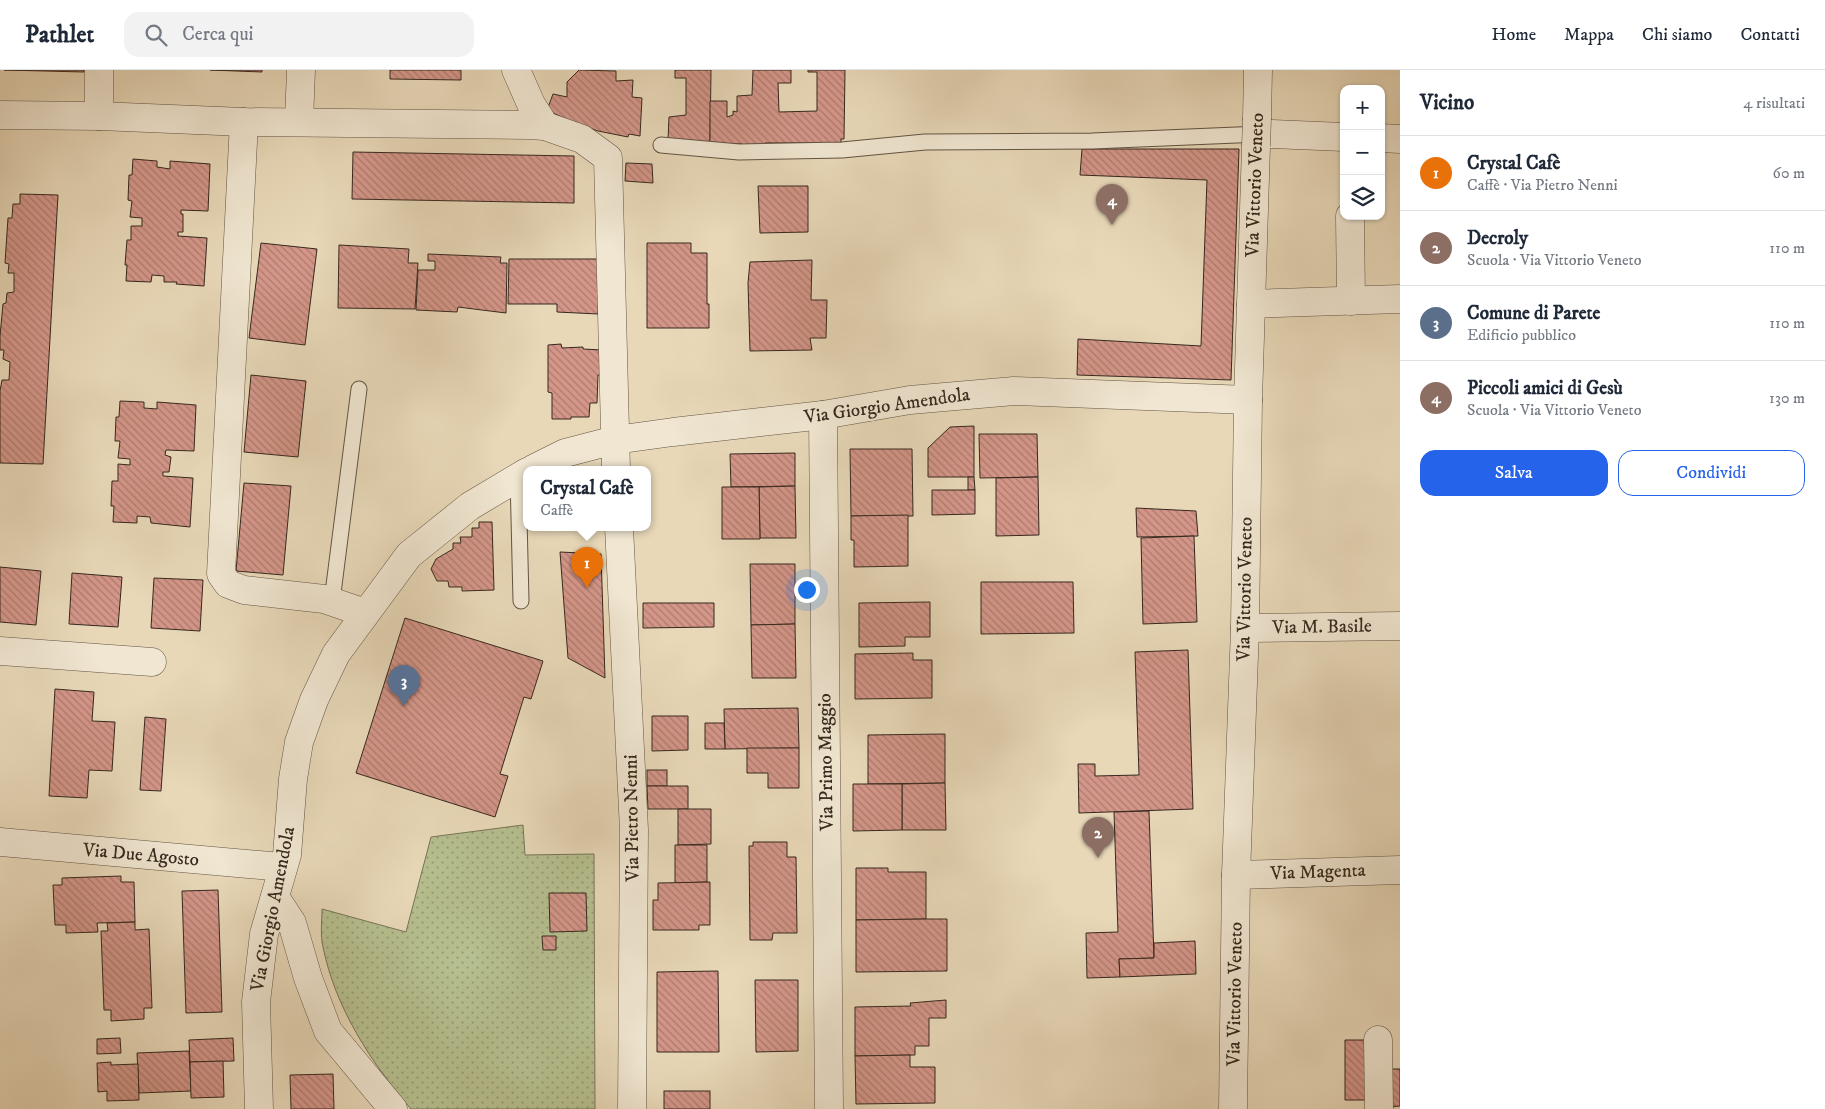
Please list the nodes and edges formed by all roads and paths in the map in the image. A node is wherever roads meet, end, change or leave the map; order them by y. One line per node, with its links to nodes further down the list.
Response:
1 (99, 70): 6 (street)
2 (301, 70): 7 (street)
3 (516, 70): 9 (street)
4 (1258, 70): 10 (street, Via Vittorio Veneto)
5 (0, 115): 6 (street)
6 (99, 116): 8 (street)
7 (299, 121): 8 (street); 9 (street)
8 (244, 122): 28 (street)
9 (545, 126): 22 (street)
10 (1262, 133): 11 (street); 14 (lane); 18 (street, Via Vittorio Veneto)
11 (1340, 137)
12 (1385, 138): 13 (street)
13 (1400, 139)
14 (661, 146)
15 (1350, 220): 17 (street)
16 (1400, 299): 17 (street)
17 (1350, 301): 18 (street)
18 (1251, 304): 20 (street, Via Vittorio Veneto)
19 (359, 389): 28 (lane)
20 (1248, 400): 21 (street, Via Giorgio Amendola); 32 (street, Via Vittorio Veneto)
21 (823, 415): 22 (street, Via Giorgio Amendola); 44 (street, Via Primo Maggio)
22 (615, 440): 23 (street, Via Giorgio Amendola); 24 (street)
23 (539, 466)
24 (616, 466)
25 (523, 474): 30 (street, Via Giorgio Amendola)
26 (524, 531): 29 (lane)
27 (619, 531): 43 (street, Via Pietro Nenni)
28 (332, 601): 30 (street)
29 (521, 601)
30 (365, 614): 36 (street, Via Giorgio Amendola)
31 (1400, 626): 32 (street, Via M. Basile)
32 (1245, 628): 38 (street, Via Vittorio Veneto)
33 (0, 651): 34 (street)
34 (152, 662)
35 (0, 842): 36 (street, Via Due Agosto)
36 (282, 867): 39 (street, Via Giorgio Amendola)
37 (1400, 870): 38 (street, Via Magenta)
38 (1236, 875): 45 (street, Via Vittorio Veneto)
39 (275, 896): 41 (street, Via Giorgio Amendola); 42 (street)
40 (1378, 1040): 46 (street)
41 (259, 1109)
42 (393, 1109)
43 (632, 1109)
44 (829, 1109)
45 (1233, 1109)
46 (1379, 1109)

